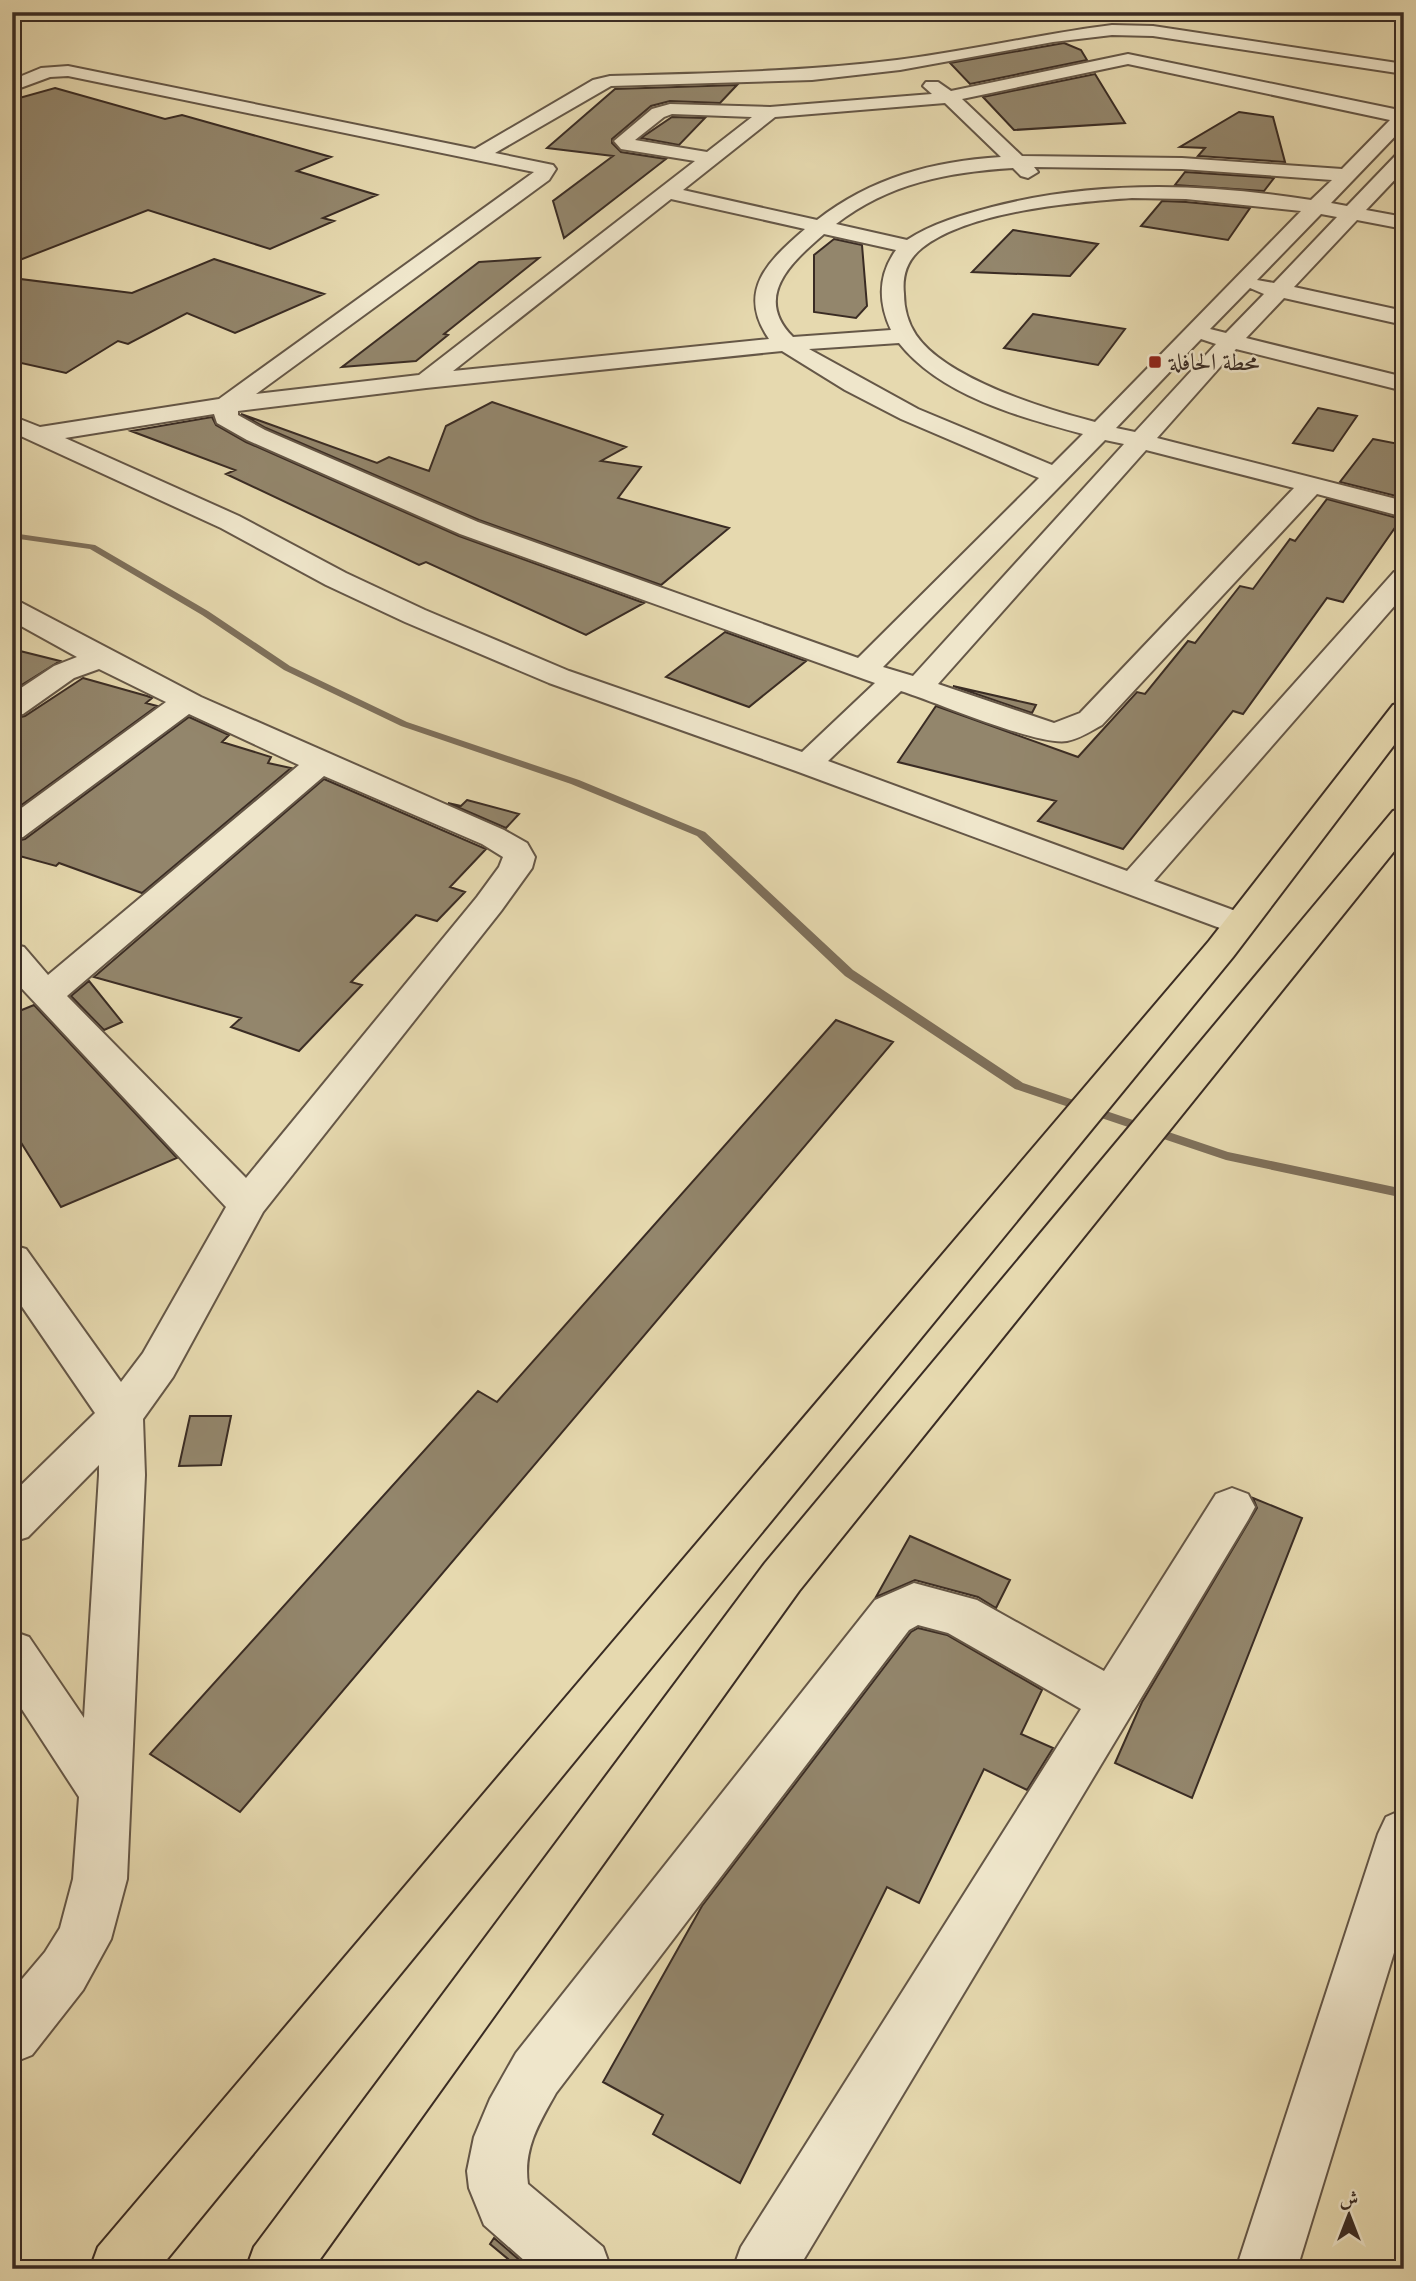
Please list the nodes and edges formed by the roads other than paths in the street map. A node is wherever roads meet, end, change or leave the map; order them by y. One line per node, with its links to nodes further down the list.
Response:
1 (1380, 12): 2 (street)
2 (1404, 16)
3 (900, 65): 4 (street); 6 (street); 9 (street)
4 (1404, 69)
5 (15, 84): 9 (street)
6 (949, 97): 7 (street); 8 (street); 12 (street)
7 (770, 112): 10 (street); 10 (street)
8 (1403, 117): 13 (street)
9 (478, 154): 31 (street)
10 (710, 158): 15 (street)
11 (1404, 158): 14 (street)
12 (1017, 162): 13 (street); 16 (street); 20 (street)
13 (1344, 175): 17 (street)
14 (1395, 180): 18 (street)
15 (665, 192): 20 (street); 29 (street)
16 (1055, 198): 17 (street); 21 (street)
17 (1318, 206): 18 (street); 22 (street)
18 (1354, 213): 19 (street); 23 (street)
19 (1404, 223)
20 (822, 227): 21 (street); 28 (street)
21 (912, 247): 26 (street)
22 (1244, 282): 23 (street); 25 (street)
23 (1279, 290): 24 (street); 27 (street)
24 (1404, 318)
25 (1194, 332): 27 (street); 33 (street)
26 (905, 336): 28 (street); 33 (street)
27 (1230, 342): 30 (street); 35 (street)
28 (786, 344): 29 (street); 36 (street)
29 (426, 381): 31 (street)
30 (1404, 384)
31 (226, 405): 34 (street); 44 (street)
32 (12, 423): 34 (street)
33 (1101, 430): 35 (street); 36 (street)
34 (41, 434): 50 (street)
35 (1135, 447): 37 (street); 45 (street)
36 (1056, 477): 44 (street)
37 (1305, 492): 38 (street); 39 (street); 45 (street)
38 (1404, 509)
39 (1404, 526)
40 (1404, 578): 53 (street)
41 (12, 608): 43 (street)
42 (12, 631): 43 (street)
43 (90, 653): 46 (street); 47 (street)
44 (863, 670): 45 (street)
45 (907, 683): 50 (street)
46 (188, 700): 49 (street); 52 (street)
47 (12, 708)
48 (1404, 711): 54 (highway)
49 (320, 763): 56 (street); 57 (street)
50 (807, 764): 53 (street)
51 (1404, 818): 68 (highway)
52 (12, 830)
53 (1131, 886): 54 (street)
54 (1240, 924): 67 (highway)
55 (12, 955): 56 (street)
56 (46, 995): 57 (street)
57 (247, 1204): 59 (street)
58 (12, 1260): 59 (street)
59 (121, 1416): 61 (street); 64 (street)
60 (1232, 1507): 63 (street)
61 (12, 1523)
62 (12, 1652): 64 (street)
63 (1112, 1701): 69 (street); 70 (street)
64 (104, 1791): 66 (street)
65 (1404, 1834): 71 (street)
66 (12, 2035)
67 (120, 2269)
68 (276, 2269)
69 (581, 2269)
70 (763, 2269)
71 (1265, 2269)

